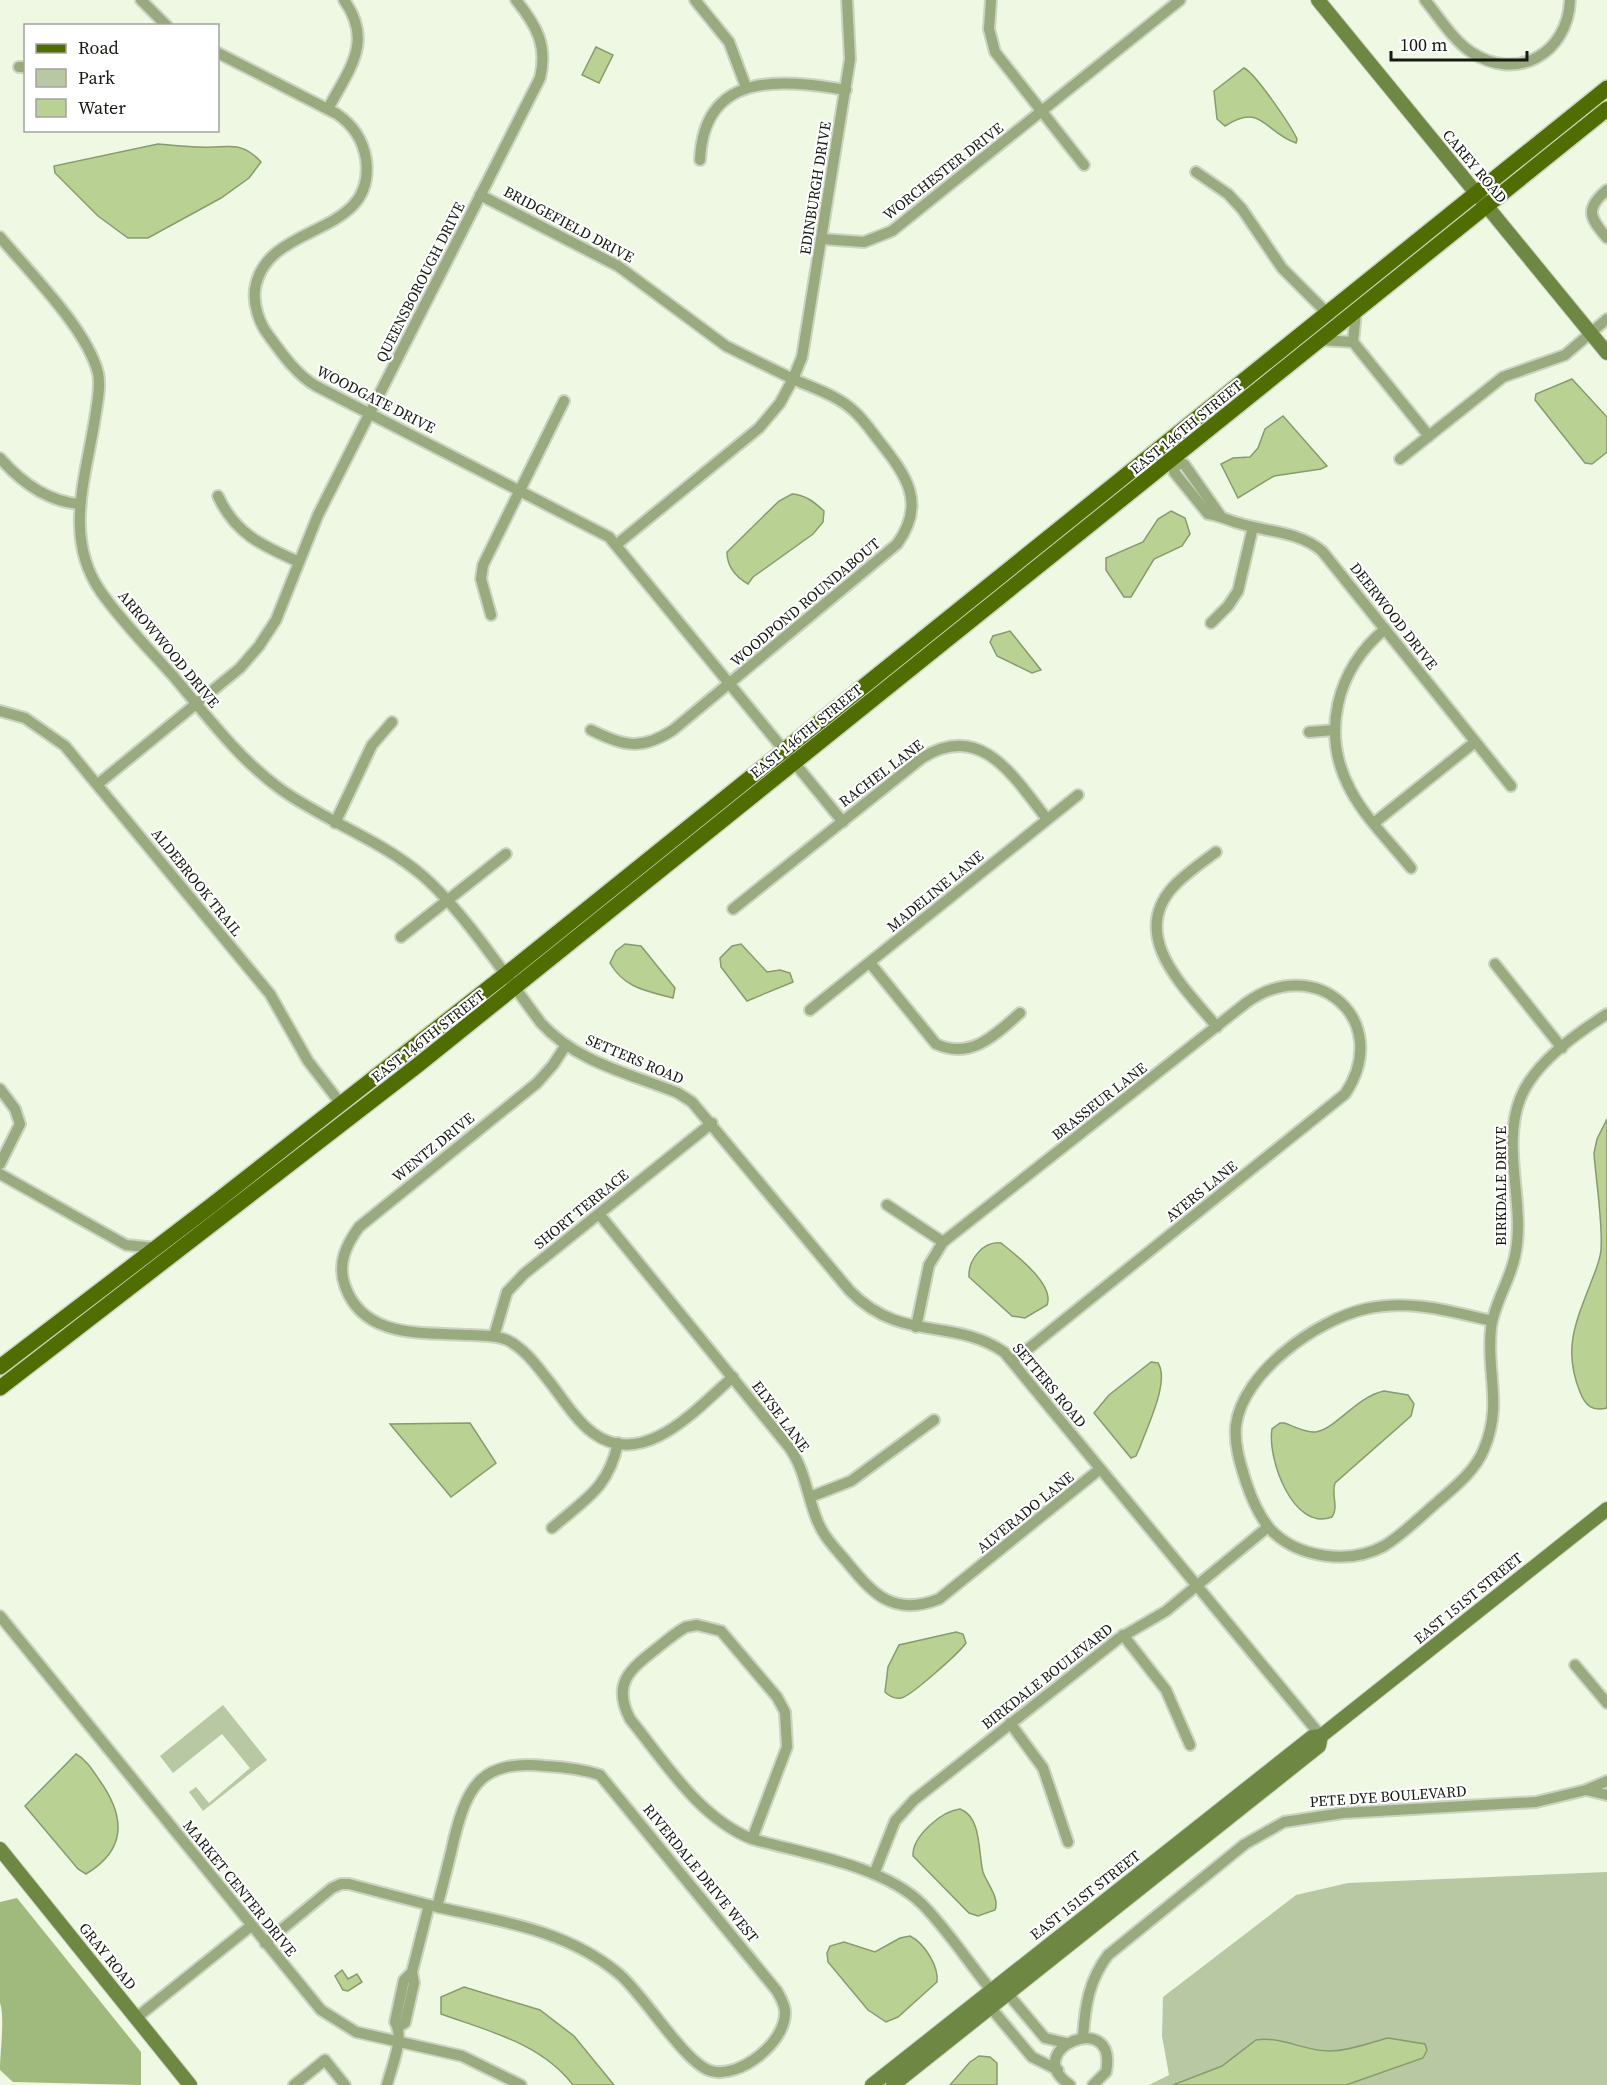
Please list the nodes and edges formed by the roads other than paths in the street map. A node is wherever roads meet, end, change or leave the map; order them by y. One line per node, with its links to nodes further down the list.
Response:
1 (141, 0): 11 (street)
2 (344, 0): 16 (street)
3 (516, 0): 24 (street, QUEENSBOROUGH DRIVE)
4 (695, 0): 13 (street)
5 (847, 0): 15 (street, EDINBURGH DRIVE)
6 (991, 0): 18 (street)
7 (1180, 0): 18 (street, WORCHESTER DRIVE)
8 (1318, 0): 23 (street, CAREY ROAD)
9 (1425, 0): 10 (street)
10 (1570, 0)
11 (165, 24)
12 (219, 54): 16 (street, WOODGATE DRIVE)
13 (746, 87): 15 (street); 19 (street)
14 (1607, 88): 23 (main road, EAST 146TH STREET)
15 (846, 90): 27 (street, EDINBURGH DRIVE)
16 (328, 109): 38 (street, WOODGATE DRIVE)
17 (1607, 109): 25 (main road, EAST 146TH STREET)
18 (1041, 112): 20 (street); 27 (street, WORCHESTER DRIVE)
19 (700, 160)
20 (1084, 165)
21 (1196, 172): 30 (street)
22 (1607, 190): 28 (street)
23 (1476, 194): 25 (street, CAREY ROAD); 30 (main road, EAST 146TH STREET)
24 (480, 195): 36 (street, BRIDGEFIELD DRIVE); 38 (street, QUEENSBOROUGH DRIVE)
25 (1487, 206): 29 (main road, EAST 146TH STREET); 32 (street, CAREY ROAD)
26 (0, 237): 46 (street, ARROWWOOD DRIVE)
27 (822, 238): 36 (street, EDINBURGH DRIVE)
28 (1607, 238)
29 (1356, 312): 33 (main road, EAST 146TH STREET); 34 (street)
30 (1328, 314): 40 (main road, EAST 146TH STREET)
31 (1607, 320): 32 (street)
32 (1591, 333): 35 (street, CAREY ROAD); 39 (street)
33 (1322, 340): 34 (street); 43 (main road, EAST 146TH STREET)
34 (1353, 342): 39 (street)
35 (1607, 353)
36 (793, 379): 48 (street); 53 (street, WOODPOND ROUNDABOUT)
37 (564, 402): 44 (street)
38 (369, 414): 44 (street, WOODGATE DRIVE); 49 (street, QUEENSBOROUGH DRIVE)
39 (1429, 436): 42 (street)
40 (1162, 446): 43 (street); 61 (main road, EAST 146TH STREET)
41 (0, 458): 46 (street)
42 (1400, 459)
43 (1174, 462): 47 (street, DEERWOOD DRIVE); 61 (main road, EAST 146TH STREET)
44 (520, 490): 48 (street, WOODGATE DRIVE); 50 (street)
45 (218, 496): 49 (street)
46 (79, 504): 54 (street, ARROWWOOD DRIVE)
47 (1253, 527): 51 (street); 52 (street, DEERWOOD DRIVE)
48 (616, 545): 53 (street, WOODGATE DRIVE)
49 (299, 562): 54 (street, QUEENSBOROUGH DRIVE)
50 (491, 615)
51 (1211, 623)
52 (1385, 629): 58 (street); 60 (street, DEERWOOD DRIVE)
53 (730, 683): 57 (street, WOODPOND ROUNDABOUT); 61 (street, WOODGATE DRIVE)
54 (196, 704): 62 (street, QUEENSBOROUGH DRIVE); 67 (street, ARROWWOOD DRIVE)
55 (0, 711): 62 (street, ALDEBROOK TRAIL)
56 (392, 722): 67 (street)
57 (591, 730)
58 (1334, 730): 59 (street); 68 (street)
59 (1309, 732)
60 (1475, 742): 63 (street, DEERWOOD DRIVE); 68 (street)
61 (788, 755): 66 (street, WOODGATE DRIVE); 77 (main road, EAST 146TH STREET)
62 (98, 784): 86 (street, ALDEBROOK TRAIL)
63 (1511, 786)
64 (1077, 795): 65 (street, MADELINE LANE)
65 (1047, 819): 66 (street, RACHEL LANE); 75 (street, MADELINE LANE)
66 (843, 822): 73 (street, RACHEL LANE)
67 (335, 823): 72 (street, ARROWWOOD DRIVE)
68 (1374, 823): 71 (street)
69 (1216, 852): 82 (street)
70 (506, 854): 72 (street)
71 (1411, 868)
72 (446, 901): 74 (street); 77 (street, ARROWWOOD DRIVE)
73 (733, 909)
74 (401, 937)
75 (870, 963): 78 (street, MADELINE LANE); 79 (street)
76 (1495, 964): 84 (street)
77 (509, 981): 83 (street, SETTERS ROAD); 86 (main road, EAST 146TH STREET); 102 (main road, EAST 146TH STREET)
78 (810, 1010)
79 (1020, 1013)
80 (1607, 1014): 84 (street, BIRKDALE DRIVE)
81 (1353, 1019): 82 (street, BRASSEUR LANE); 99 (street, AYERS LANE)
82 (1217, 1027): 92 (street, BRASSEUR LANE)
83 (566, 1045): 87 (street, SETTERS ROAD); 98 (street, WENTZ DRIVE)
84 (1562, 1048): 96 (street, BIRKDALE DRIVE)
85 (0, 1089): 88 (street)
86 (341, 1104): 94 (main road, EAST 146TH STREET)
87 (712, 1124): 91 (street, SHORT TERRACE); 97 (street, SETTERS ROAD)
88 (0, 1164)
89 (0, 1174): 93 (street)
90 (887, 1204): 92 (street)
91 (599, 1214): 98 (street, SHORT TERRACE); 101 (street, ELYSE LANE)
92 (943, 1242): 97 (street, BRASSEUR LANE)
93 (126, 1245): 94 (street); 95 (street)
94 (157, 1248): 95 (main road, EAST 146TH STREET)
95 (134, 1265): 100 (main road, EAST 146TH STREET)
96 (1492, 1321): 108 (street, BIRKDALE DRIVE); 108 (street)
97 (916, 1328): 99 (street, SETTERS ROAD)
98 (494, 1336): 104 (street)
99 (1013, 1361): 105 (street, SETTERS ROAD)
100 (0, 1367)
101 (733, 1377): 104 (street); 106 (street, ELYSE LANE)
102 (0, 1388)
103 (934, 1420): 106 (street)
104 (618, 1443): 109 (street)
105 (1100, 1469): 110 (street, ALVERADO LANE); 111 (street, SETTERS ROAD)
106 (810, 1497): 110 (street, ELYSE LANE)
107 (1607, 1509): 117 (street, EAST 151ST STREET)
108 (1268, 1527): 111 (street, BIRKDALE BOULEVARD)
109 (552, 1528)
110 (968, 1577)
111 (1196, 1586): 113 (street, BIRKDALE BOULEVARD); 117 (street, SETTERS ROAD)
112 (0, 1616): 127 (street, MARKET CENTER DRIVE)
113 (1123, 1635): 116 (street, BIRKDALE BOULEVARD); 118 (street)
114 (1575, 1665): 115 (street)
115 (1607, 1702)
116 (1010, 1723): 123 (street); 125 (street, BIRKDALE BOULEVARD)
117 (1321, 1736): 129 (street, EAST 151ST STREET); 130 (street, EAST 151ST STREET)
118 (1190, 1745)
119 (1607, 1781): 120 (street, PETE DYE BOULEVARD)
120 (1586, 1790): 121 (street, PETE DYE BOULEVARD); 133 (street, PETE DYE BOULEVARD)
121 (1607, 1795)
122 (752, 1839): 122 (street); 125 (street)
123 (1068, 1842)
124 (0, 1849): 132 (street, GRAY ROAD)
125 (874, 1874): 129 (street)
126 (433, 1906): 126 (street, RIVERDALE DRIVE WEST); 128 (street); 134 (street)
127 (251, 1926): 128 (street, MARKET CENTER DRIVE); 132 (street)
128 (265, 1943): 134 (street, MARKET CENTER DRIVE)
129 (991, 1990): 142 (street, EAST 151ST STREET)
130 (1008, 1994): 131 (street, EAST 151ST STREET); 135 (street)
131 (990, 2008): 136 (street); 143 (street, EAST 151ST STREET)
132 (136, 2018): 138 (street, GRAY ROAD)
133 (1083, 2037): 135 (street); 145 (street)
134 (398, 2043): 140 (street); 141 (street, MARKET CENTER DRIVE)
135 (1066, 2043): 136 (street)
136 (1058, 2070): 144 (street)
137 (299, 2084): 139 (street)
138 (190, 2085)
139 (345, 2085)
140 (387, 2085)
141 (521, 2085)
142 (872, 2085)
143 (893, 2085)
144 (1070, 2085)
145 (1093, 2085)

